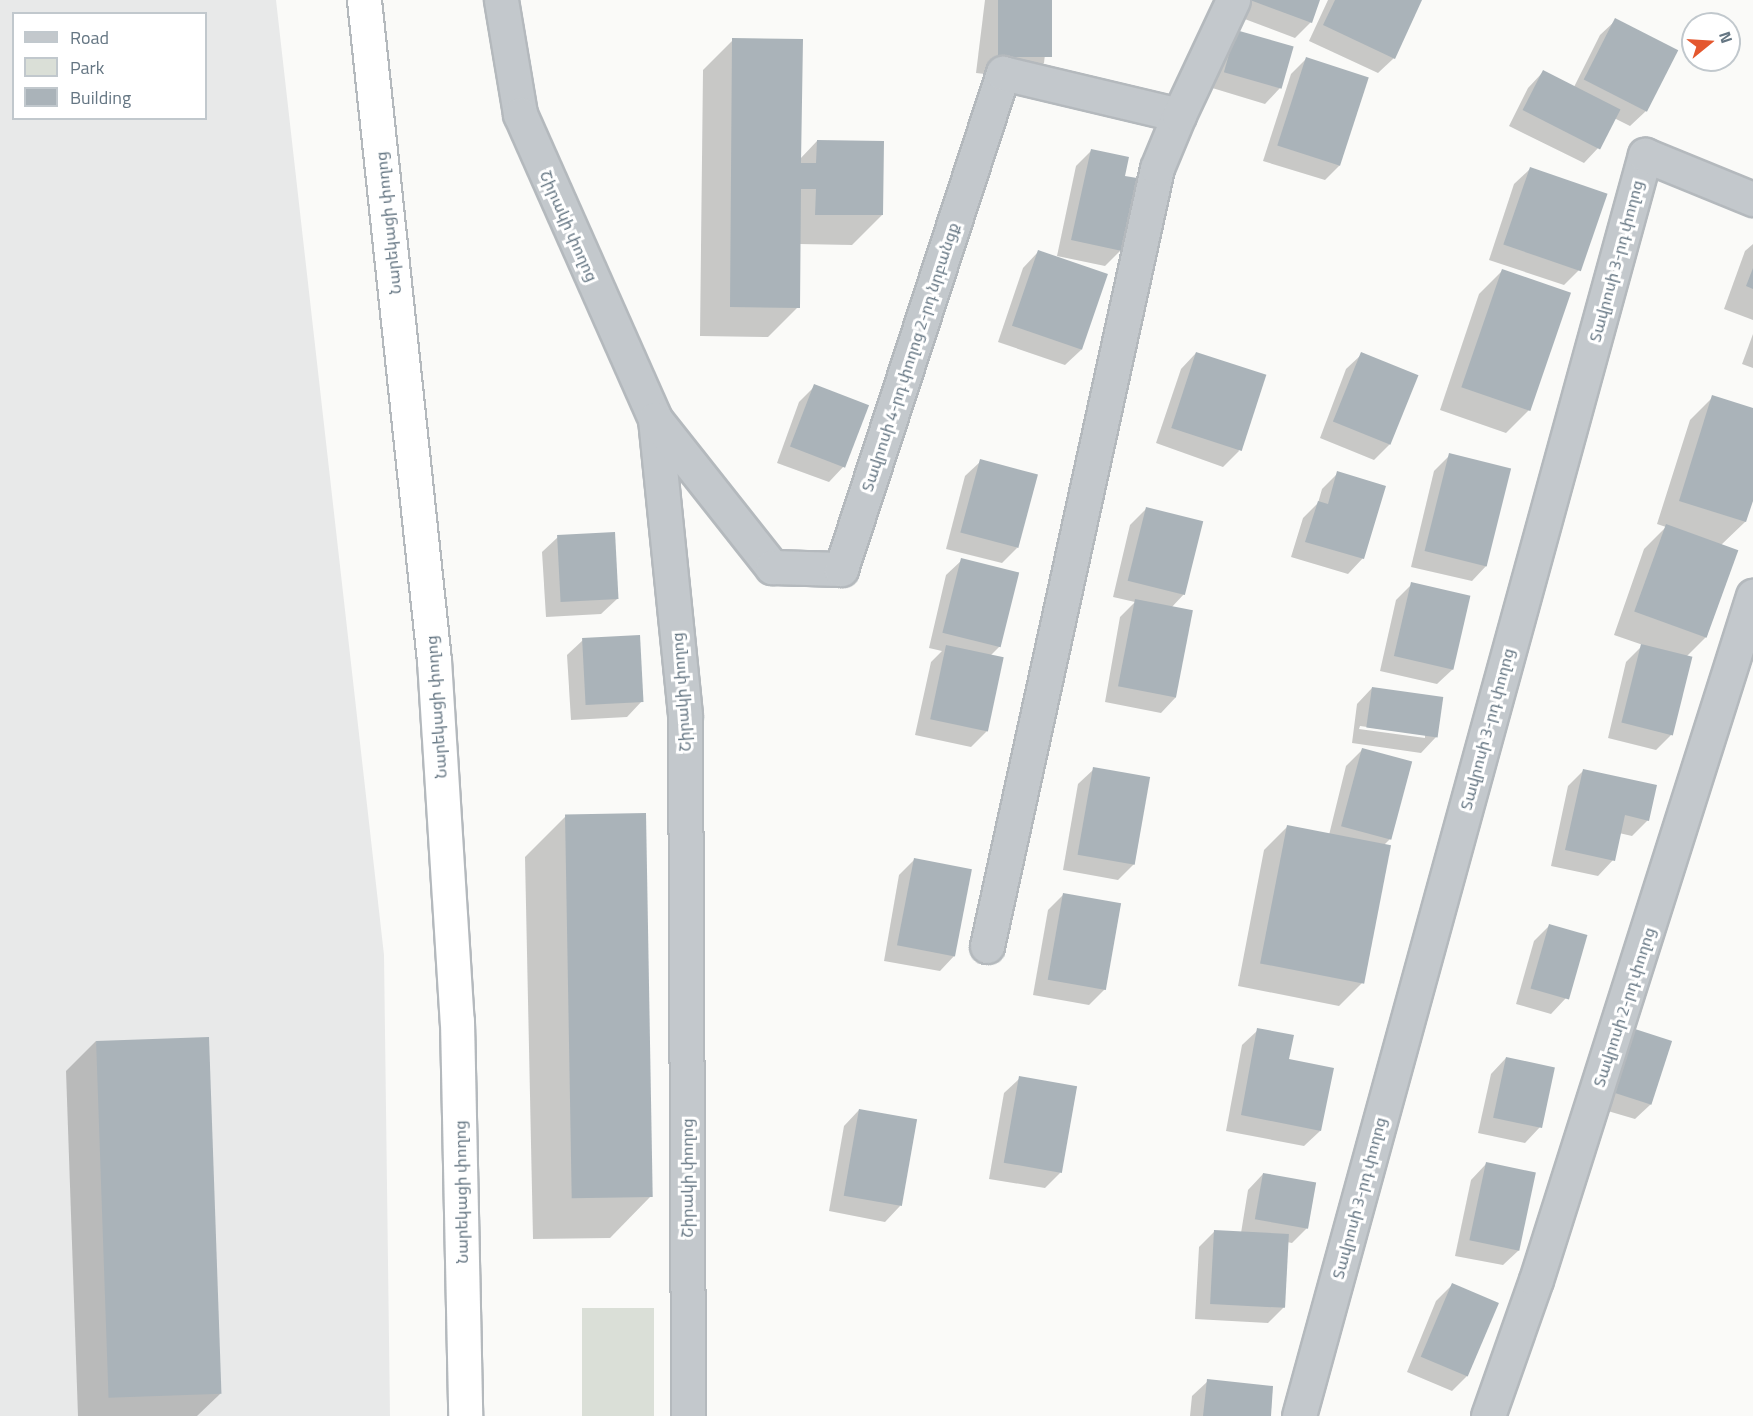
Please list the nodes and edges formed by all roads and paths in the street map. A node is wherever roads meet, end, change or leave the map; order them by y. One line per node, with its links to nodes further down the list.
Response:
1 (364, 0): 9 (highway, Նարեկացի փողոց)
2 (501, 0): 6 (street, Շիրակի փողոց)
3 (1233, 0): 4 (street)
4 (1179, 115): 6 (street, Տավրոսի 4-րդ փողոց 2-րդ նրբանցք); 8 (street)
5 (1753, 199): 11 (street, Տավրոսի 3-րդ փողոց)
6 (655, 419): 10 (street, Շիրակի փողոց)
7 (1753, 596): 12 (street, Տավրոսի 2-րդ փողոց)
8 (987, 946)
9 (465, 1416)
10 (688, 1416)
11 (1299, 1416)
12 (1488, 1416)

